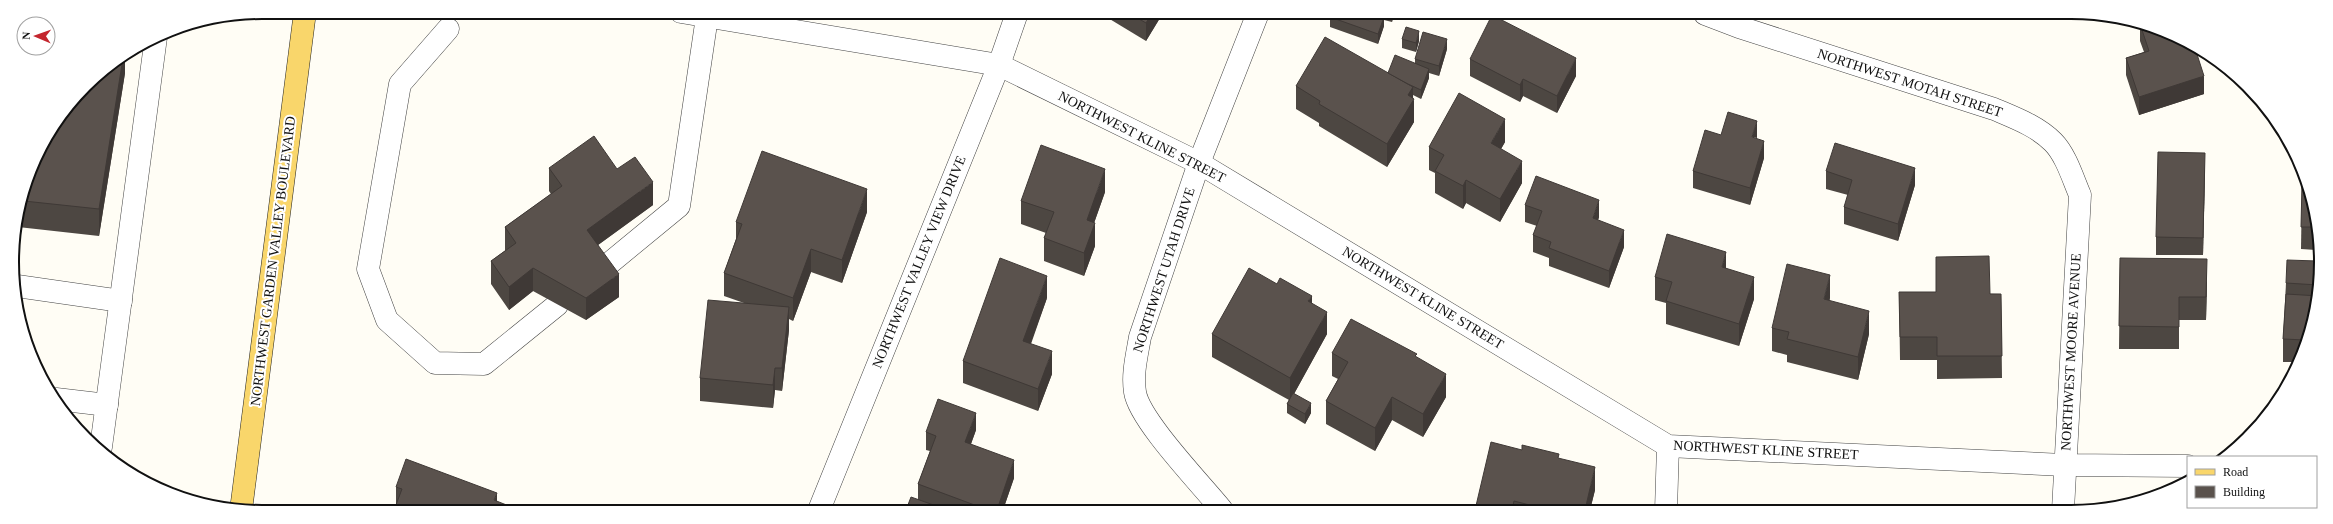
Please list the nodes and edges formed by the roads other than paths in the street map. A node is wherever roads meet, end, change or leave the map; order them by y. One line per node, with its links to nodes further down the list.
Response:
1 (304, 19): 22 (main road, NORTHWEST GARDEN VALLEY BOULEVARD)
2 (707, 19): 12 (street)
3 (719, 19): 9 (street, NORTHWEST KLINE STREET)
4 (1015, 19): 9 (street, NORTHWEST VALLEY VIEW DRIVE)
5 (1256, 19): 10 (street, NORTHWEST UTAH DRIVE)
6 (1718, 19): 11 (street, NORTHWEST MOTAH STREET)
7 (448, 29): 15 (street)
8 (155, 44): 14 (street)
9 (999, 64): 10 (street, NORTHWEST KLINE STREET); 23 (street, NORTHWEST VALLEY VIEW DRIVE)
10 (1199, 163): 19 (street, NORTHWEST KLINE STREET); 24 (street, NORTHWEST UTAH DRIVE)
11 (2080, 195): 20 (street, NORTHWEST MOORE AVENUE)
12 (600, 271)
13 (21, 287): 14 (street)
14 (121, 301): 17 (street)
15 (557, 305)
16 (62, 400): 17 (street)
17 (107, 406): 18 (street)
18 (101, 444)
19 (1668, 446): 20 (street, NORTHWEST KLINE STREET); 25 (street)
20 (2064, 465): 21 (street, NORTHWEST KLINE STREET); 26 (street, NORTHWEST MOORE AVENUE)
21 (2187, 466)
22 (242, 504)
23 (821, 505)
24 (1218, 505)
25 (1666, 505)
26 (2063, 505)

